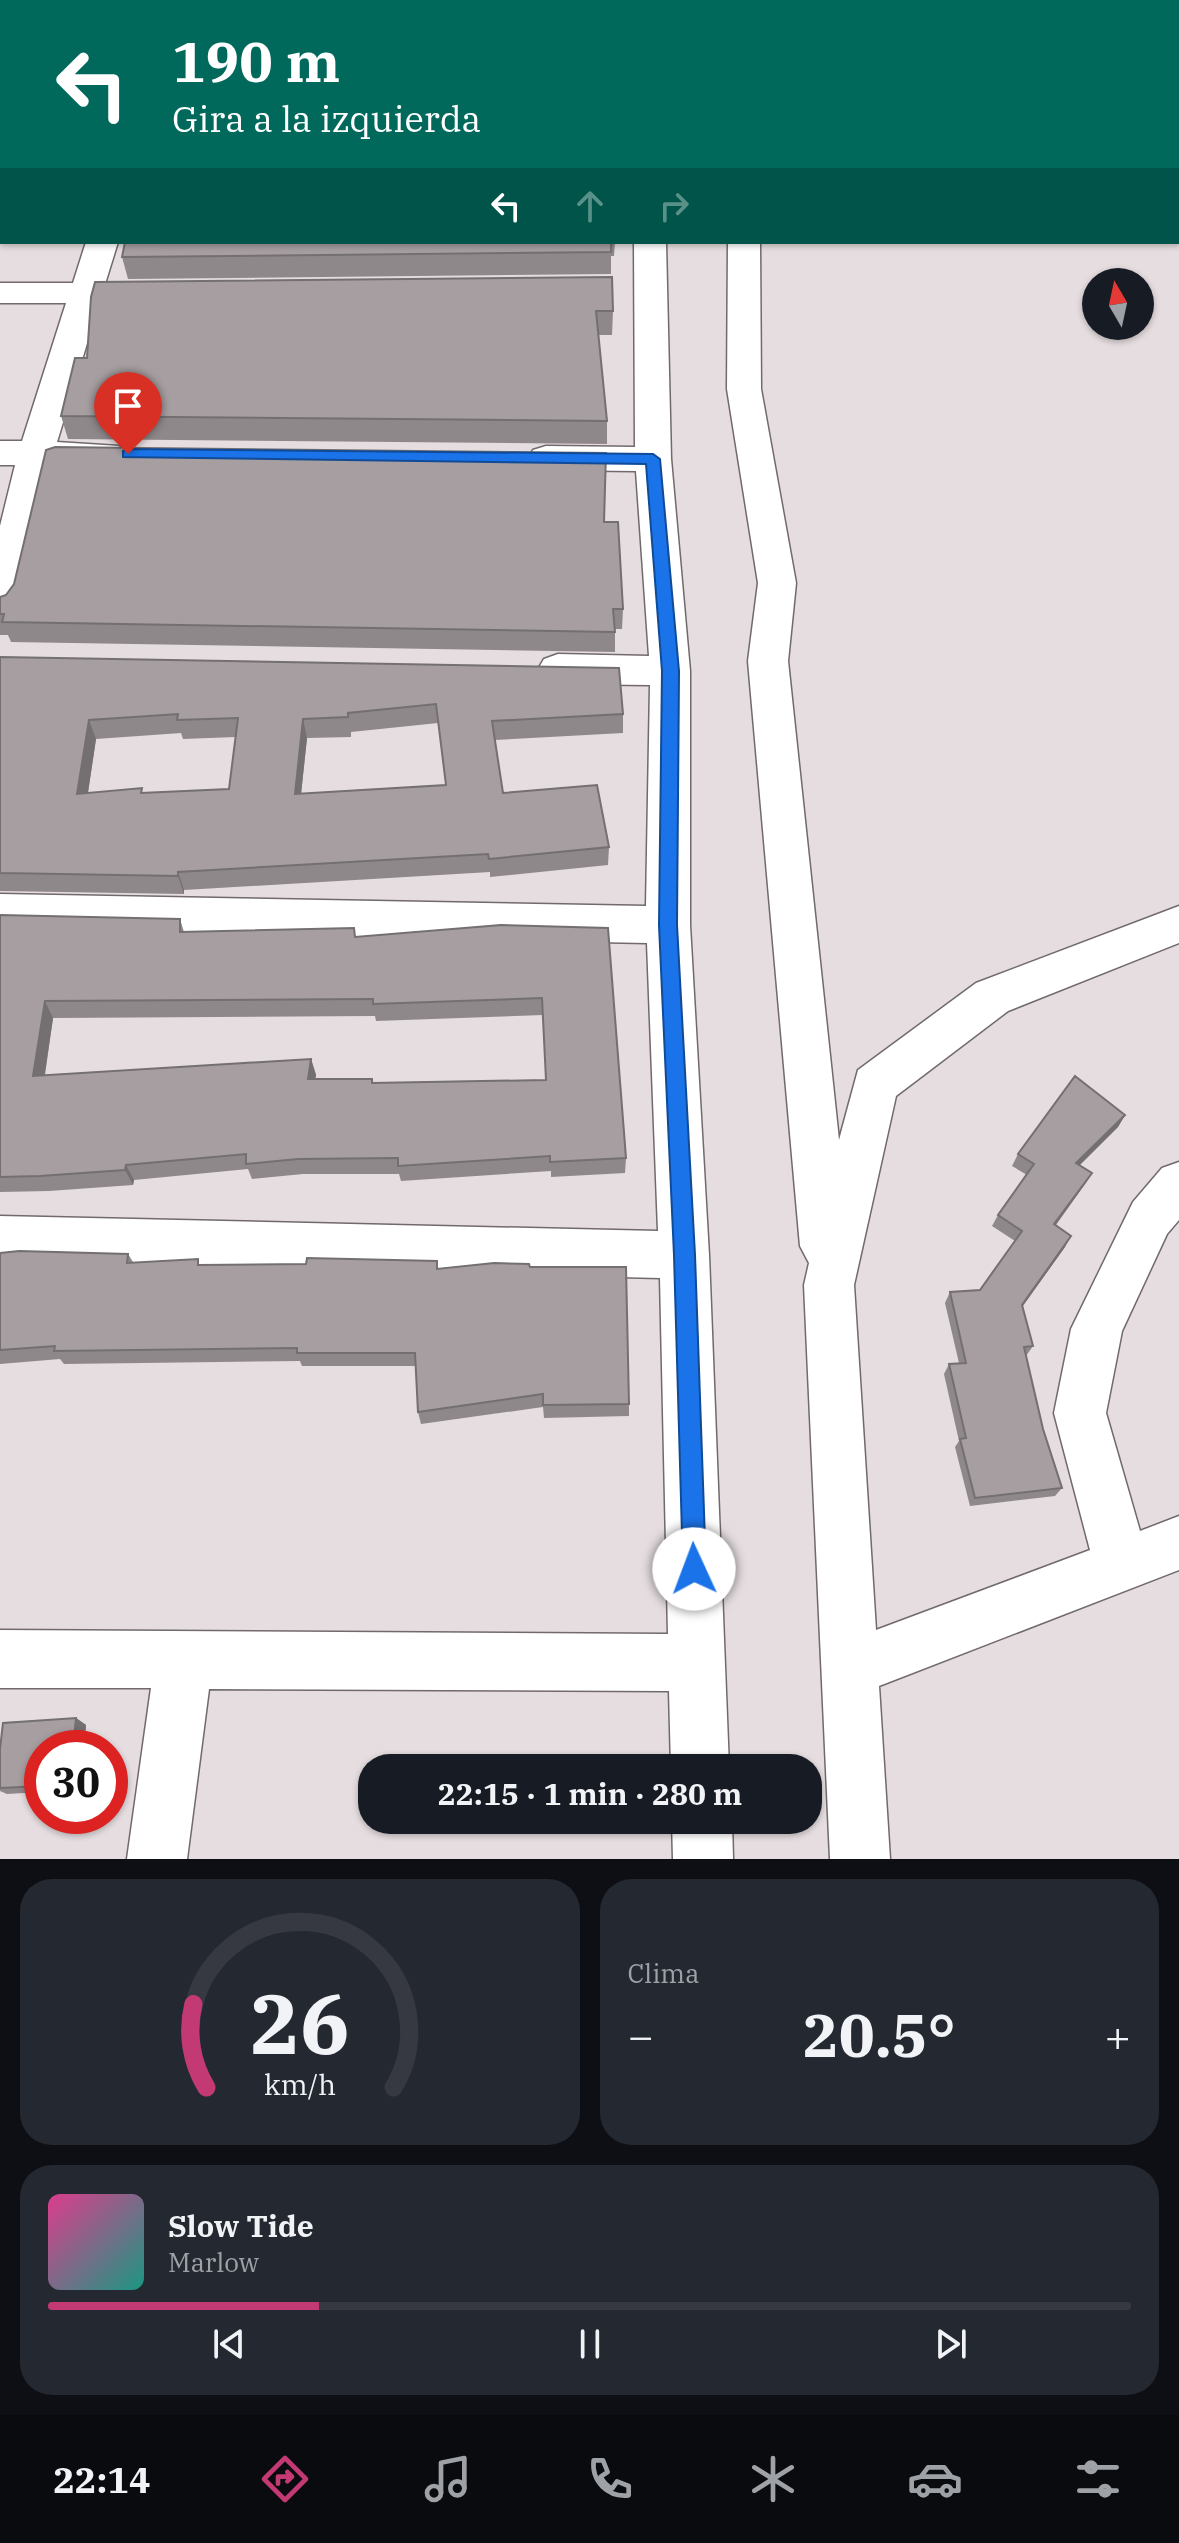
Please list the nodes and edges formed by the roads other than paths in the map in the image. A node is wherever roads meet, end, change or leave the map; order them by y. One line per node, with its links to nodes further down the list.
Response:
1 (101, 244): 6 (street)
2 (649, 244): 11 (street)
3 (744, 244): 21 (street)
4 (0, 293): 6 (street)
5 (181, 293): 6 (street)
6 (87, 294): 8 (street)
7 (0, 453): 8 (street)
8 (36, 453): 9 (street); 12 (street)
9 (146, 454)
10 (510, 458): 11 (street)
11 (653, 459): 14 (street)
12 (0, 603)
13 (527, 669): 14 (street)
14 (670, 671): 17 (street)
15 (0, 912): 17 (street)
16 (1179, 924): 21 (street)
17 (668, 925): 20 (street)
18 (1179, 1184): 23 (street)
19 (0, 1239): 20 (street)
20 (684, 1255): 26 (street)
21 (829, 1285): 27 (street)
22 (1179, 1543): 23 (street)
23 (1121, 1563): 27 (street)
24 (0, 1659): 25 (street)
25 (184, 1660): 26 (street); 30 (street)
26 (697, 1663): 28 (street)
27 (851, 1667): 32 (street)
28 (700, 1754)
29 (702, 1834): 31 (street)
30 (157, 1859)
31 (703, 1859)
32 (860, 1859)

